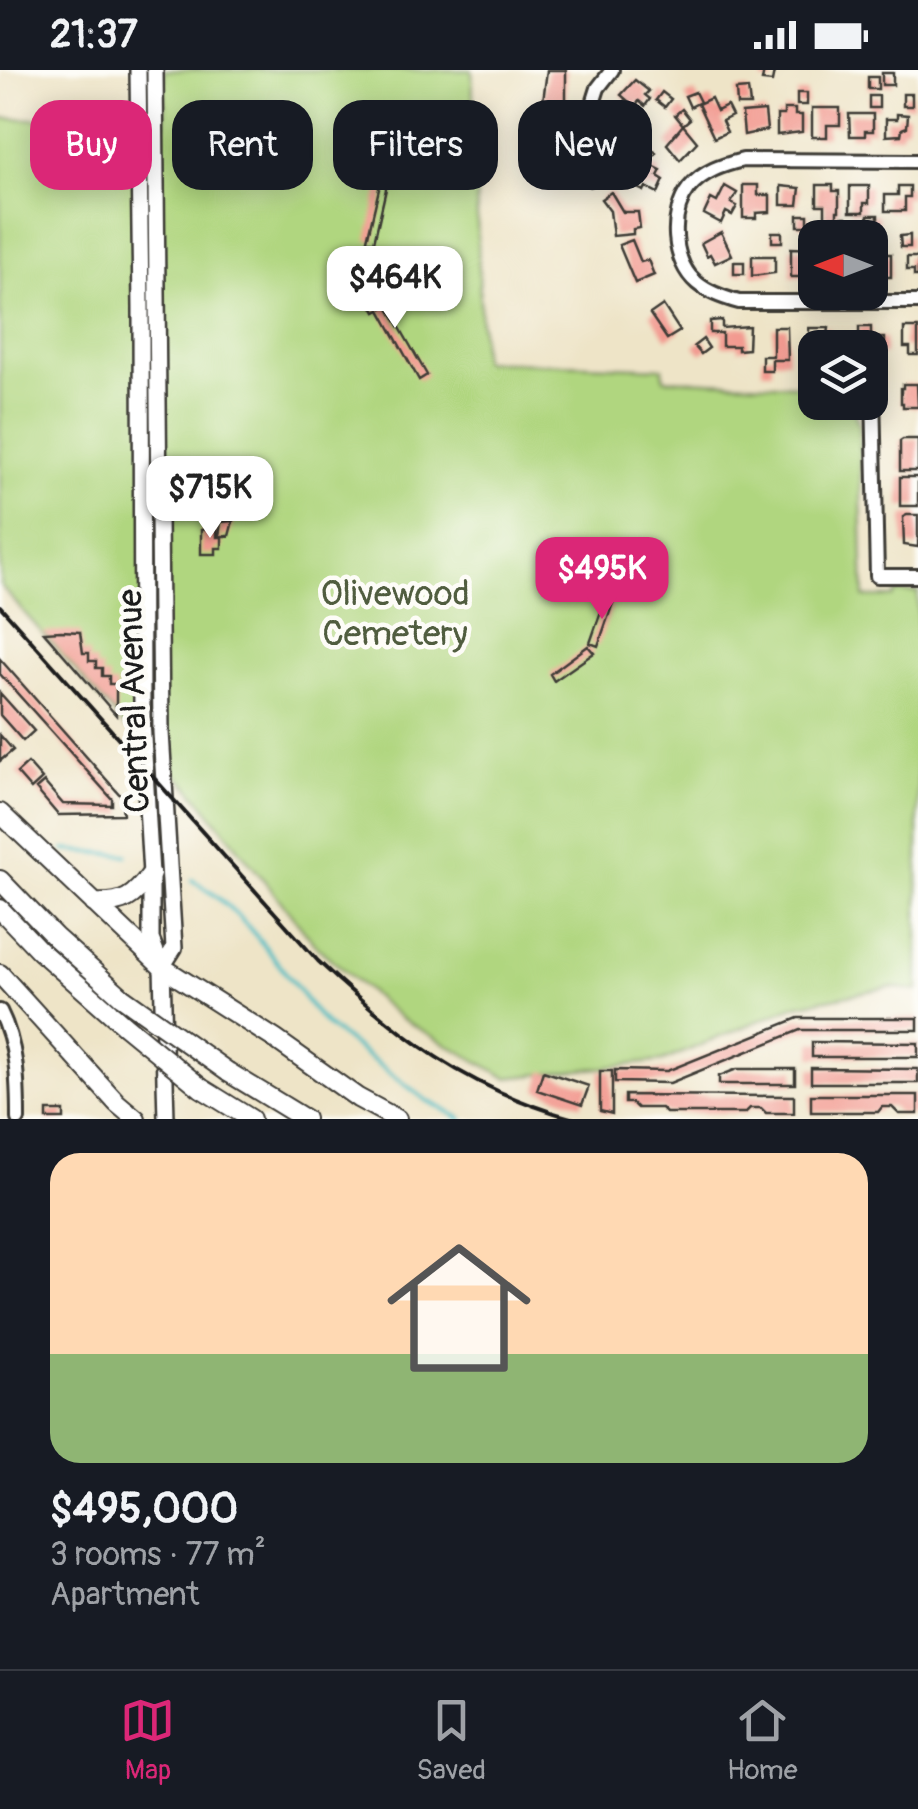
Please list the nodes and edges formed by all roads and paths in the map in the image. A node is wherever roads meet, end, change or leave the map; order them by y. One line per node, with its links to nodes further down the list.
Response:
1 (138, 70): 10 (main road, Central Avenue)
2 (155, 70): 14 (main road, Central Avenue)
3 (612, 70): 4 (street)
4 (594, 100)
5 (918, 161): 6 (street)
6 (918, 302)
7 (874, 420): 8 (street)
8 (918, 576)
9 (0, 813): 12 (highway)
10 (152, 874): 12 (highway); 14 (main road, Central Avenue)
11 (0, 880): 21 (highway, bridge)
12 (94, 903): 14 (highway)
13 (0, 909): 20 (highway, bridge)
14 (162, 968): 19 (main road, Central Avenue); 22 (highway)
15 (0, 974): 18 (highway)
16 (0, 1011): 17 (street)
17 (18, 1119)
18 (136, 1119)
19 (166, 1119)
20 (251, 1119)
21 (304, 1119)
22 (397, 1119)

